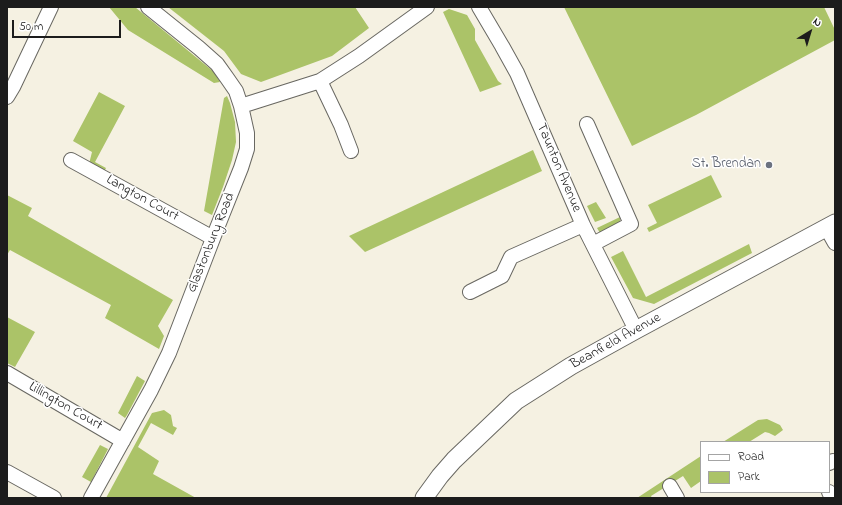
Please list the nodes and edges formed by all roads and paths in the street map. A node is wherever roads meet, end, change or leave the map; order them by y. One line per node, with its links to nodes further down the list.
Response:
1 (51, 7): 6 (street)
2 (148, 7): 7 (street, Glastonbury Road)
3 (427, 7): 5 (street)
4 (479, 7): 11 (street, Taunton Avenue)
5 (320, 81): 7 (street); 9 (street)
6 (9, 89)
7 (241, 106): 13 (street, Glastonbury Road)
8 (586, 124): 15 (street)
9 (351, 151)
10 (71, 160): 13 (street, Langton Court)
11 (583, 225): 15 (street, Taunton Avenue); 16 (street)
12 (831, 226): 14 (street); 17 (street, Beanfield Avenue)
13 (213, 238): 19 (street, Glastonbury Road)
14 (835, 243)
15 (593, 244): 17 (street, Taunton Avenue)
16 (470, 292)
17 (636, 330): 23 (street, Beanfield Avenue)
18 (7, 373): 19 (street, Lillington Court)
19 (123, 441): 22 (street, Glastonbury Road)
20 (7, 472): 21 (street)
21 (54, 498)
22 (91, 498)
23 (424, 498)

